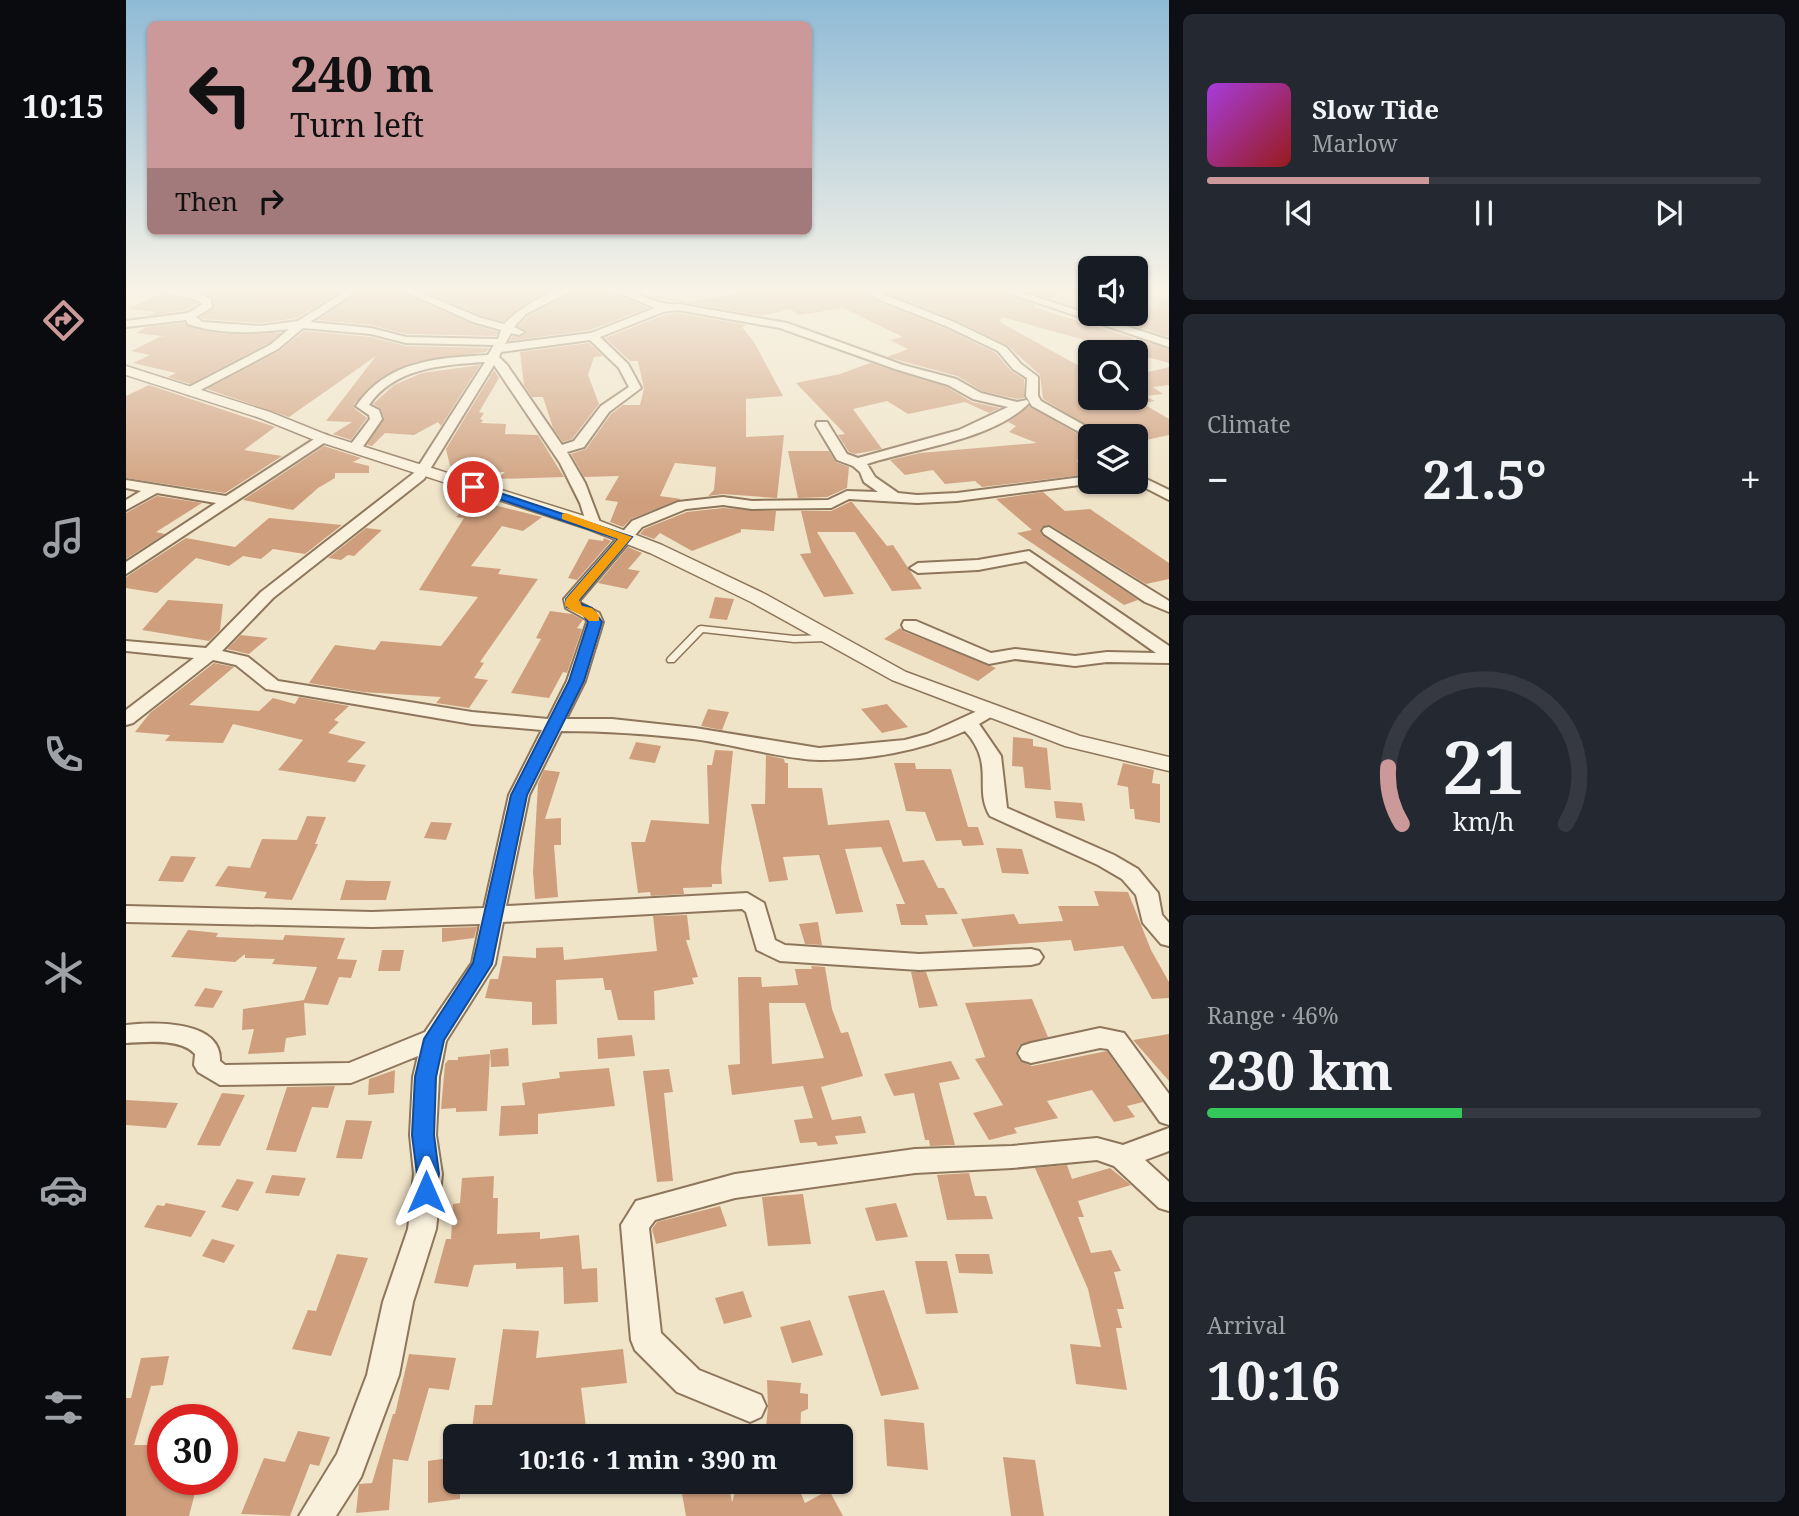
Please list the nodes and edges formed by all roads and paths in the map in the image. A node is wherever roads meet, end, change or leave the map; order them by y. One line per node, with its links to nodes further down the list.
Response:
1 (254, 358): 9 (street)
2 (457, 358): 15 (street)
3 (491, 358): 18 (street)
4 (499, 358): 16 (street)
5 (615, 358): 16 (street)
6 (876, 358): 11 (street)
7 (1011, 358): 10 (street)
8 (126, 370): 9 (street)
9 (191, 391): 14 (street)
10 (1032, 396): 11 (street); 13 (street)
11 (1019, 406): 17 (street)
12 (822, 425): 17 (street)
13 (1078, 426)
14 (323, 438): 15 (street); 25 (street)
15 (355, 448): 18 (street)
16 (558, 450): 27 (street)
17 (858, 463): 24 (street)
18 (423, 471): 27 (street); 36 (street)
19 (1078, 482): 24 (street)
20 (126, 484): 22 (street)
21 (1148, 485): 23 (street)
22 (154, 489): 25 (street); 26 (street)
23 (1169, 496)
24 (894, 497): 29 (street)
25 (226, 500): 31 (street)
26 (126, 506)
27 (594, 525): 29 (street)
28 (1049, 531): 32 (street)
29 (626, 537): 34 (street); 42 (street)
30 (918, 568): 37 (street)
31 (126, 569)
32 (1169, 607)
33 (910, 625): 37 (street)
34 (827, 638): 38 (lane); 39 (street)
35 (126, 646): 36 (street)
36 (210, 654): 40 (street); 42 (street)
37 (1169, 657)
38 (671, 660)
39 (992, 712): 41 (street); 43 (street)
40 (126, 719)
41 (969, 724): 42 (street); 46 (street)
42 (553, 725): 45 (street)
43 (1169, 764)
44 (126, 914): 45 (street)
45 (492, 915): 47 (street); 49 (street)
46 (1169, 938)
47 (1031, 957)
48 (126, 1034): 49 (street)
49 (434, 1039): 56 (street)
50 (1031, 1053): 51 (street)
51 (1169, 1114)
52 (1169, 1139): 53 (street)
53 (1123, 1157): 54 (street); 55 (street)
54 (1169, 1199)
55 (750, 1406)
56 (316, 1516)

